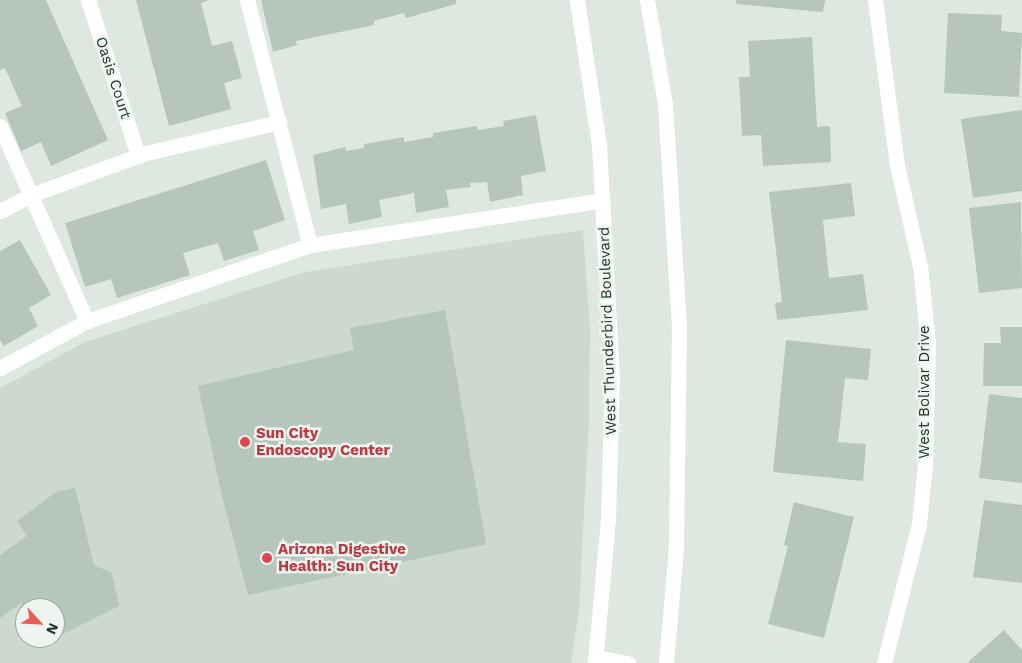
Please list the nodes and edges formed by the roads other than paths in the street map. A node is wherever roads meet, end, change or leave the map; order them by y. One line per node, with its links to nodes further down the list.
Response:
1 (88, 0): 8 (street, Oasis Court)
2 (247, 0): 6 (street)
3 (578, 0): 10 (street, West Thunderbird Boulevard)
4 (647, 0): 17 (street)
5 (875, 0): 18 (street, West Bolivar Drive)
6 (279, 122): 8 (street); 12 (street)
7 (0, 126): 9 (street)
8 (138, 156): 9 (street)
9 (31, 195): 11 (street); 13 (street)
10 (603, 200): 12 (street); 15 (street, West Thunderbird Boulevard)
11 (0, 211)
12 (310, 245): 13 (street)
13 (87, 321): 14 (street)
14 (0, 368)
15 (596, 660): 16 (street)
16 (628, 663)
17 (666, 663)
18 (884, 663)

